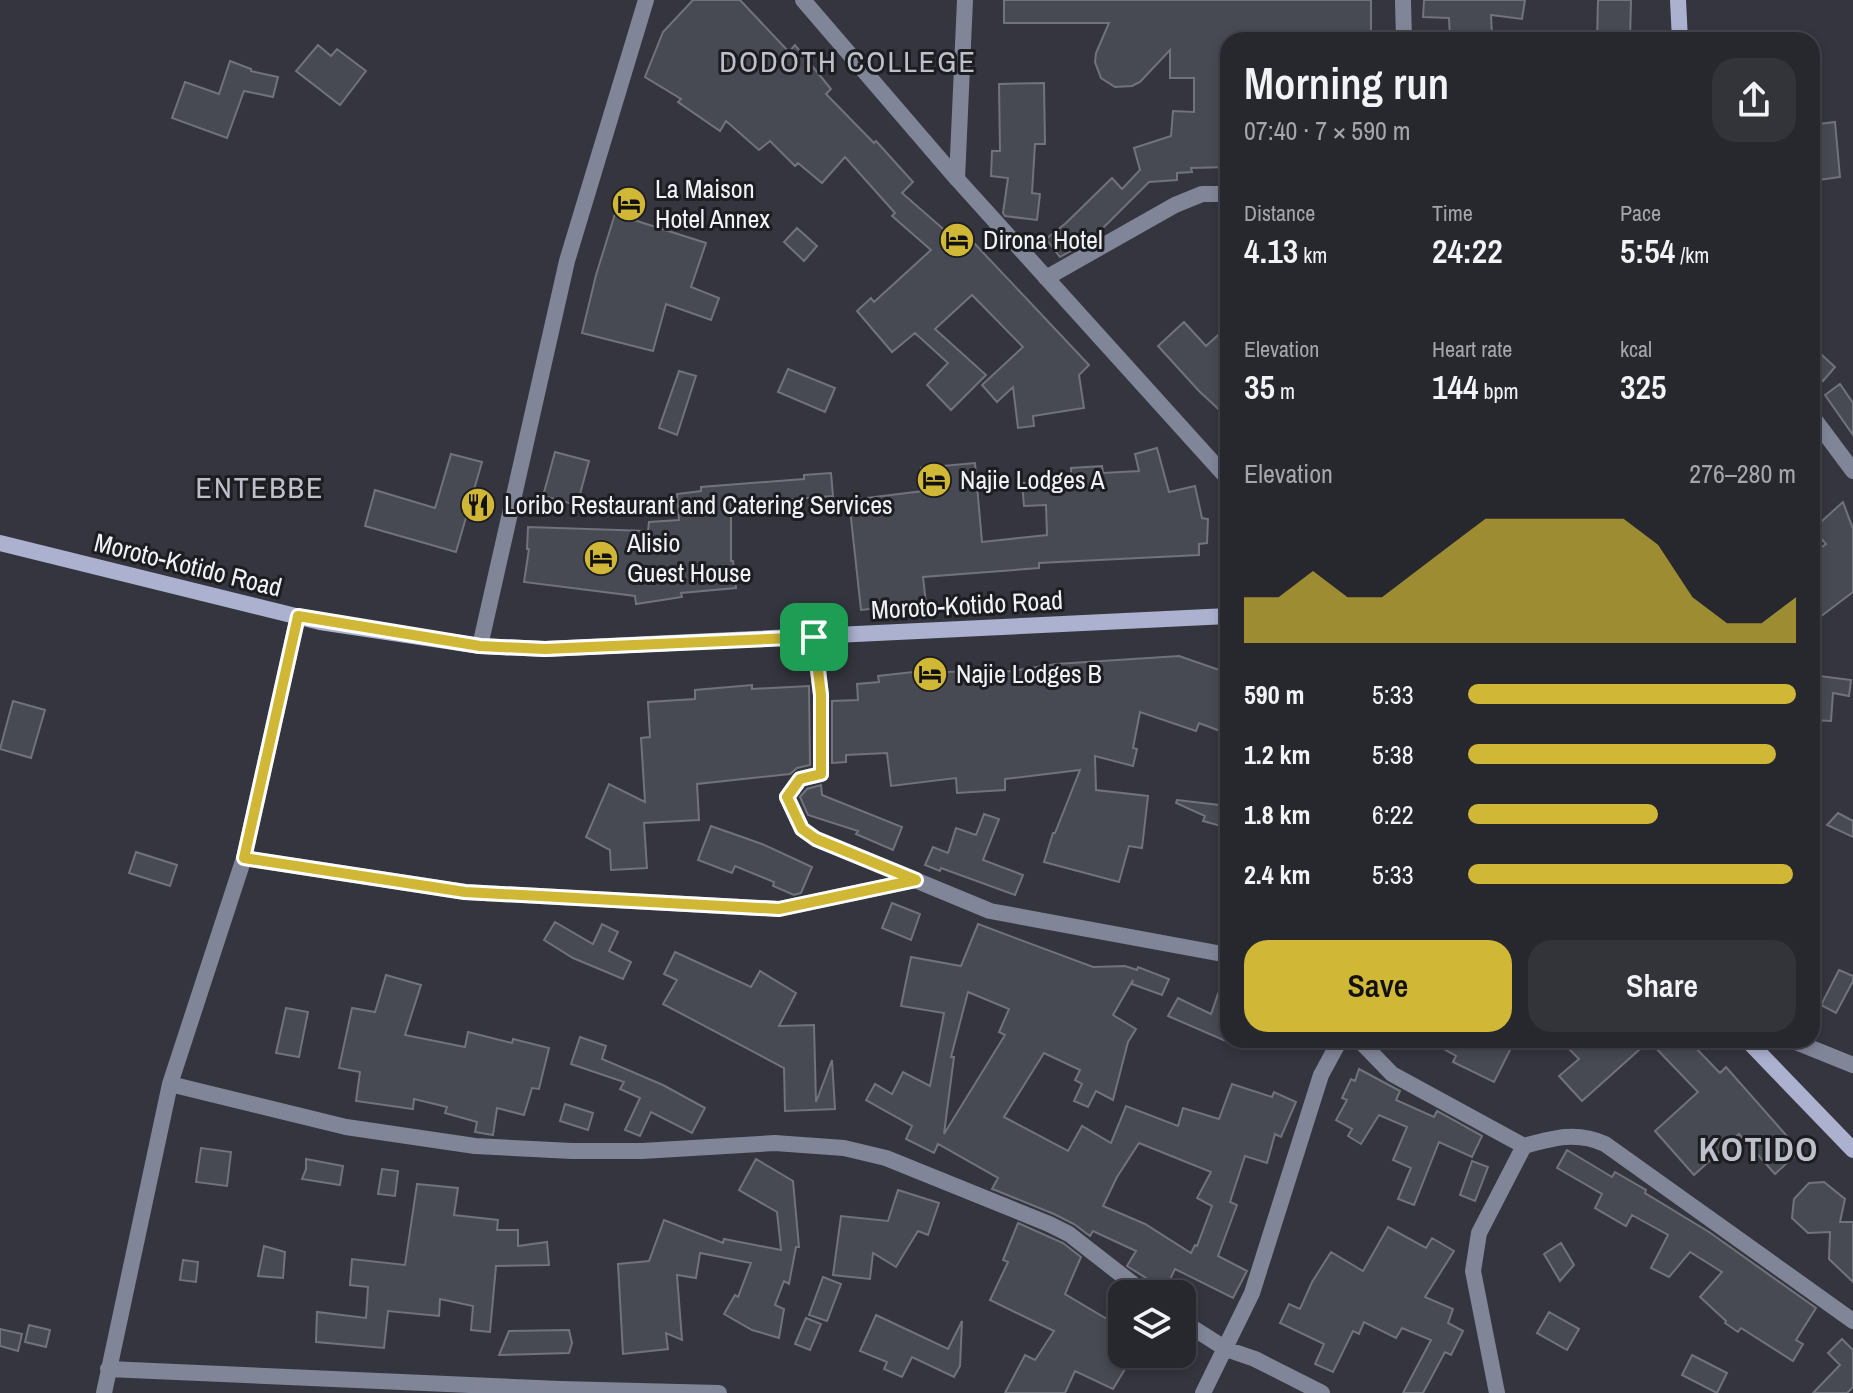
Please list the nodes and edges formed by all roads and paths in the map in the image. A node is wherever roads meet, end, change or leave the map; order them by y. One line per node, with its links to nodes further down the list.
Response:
1 (646, 0): 18 (street)
2 (803, 0): 8 (street)
3 (965, 0): 8 (street)
4 (1403, 0): 6 (street)
5 (1678, 0): 7 (main road)
6 (1404, 32)
7 (1680, 32)
8 (957, 179): 10 (street)
9 (1220, 194): 10 (street)
10 (1046, 278): 12 (street)
11 (1820, 427): 13 (street)
12 (1220, 470)
13 (1853, 471)
14 (0, 543): 15 (main road, Moroto-Kotido Road)
15 (298, 616): 18 (main road, Moroto-Kotido Road); 19 (street)
16 (1220, 616): 17 (main road, Moroto-Kotido Road)
17 (814, 637): 18 (main road, Moroto-Kotido Road); 20 (street)
18 (480, 646)
19 (244, 858): 20 (street); 27 (street)
20 (916, 880): 21 (street)
21 (1220, 954)
22 (1336, 1048): 34 (street)
23 (1367, 1048): 29 (street)
24 (1755, 1048): 28 (main road)
25 (1811, 1048): 26 (street)
26 (1853, 1065)
27 (170, 1084): 31 (street); 35 (street)
28 (1846, 1136): 30 (main road)
29 (1524, 1146): 32 (street); 40 (street)
30 (1853, 1150)
31 (1128, 1280)
32 (1853, 1321)
33 (1196, 1330): 34 (street)
34 (1226, 1349): 38 (street); 39 (street)
35 (108, 1369): 36 (street); 37 (street)
36 (104, 1393)
37 (719, 1393)
38 (1203, 1393)
39 (1322, 1393)
40 (1497, 1393)

